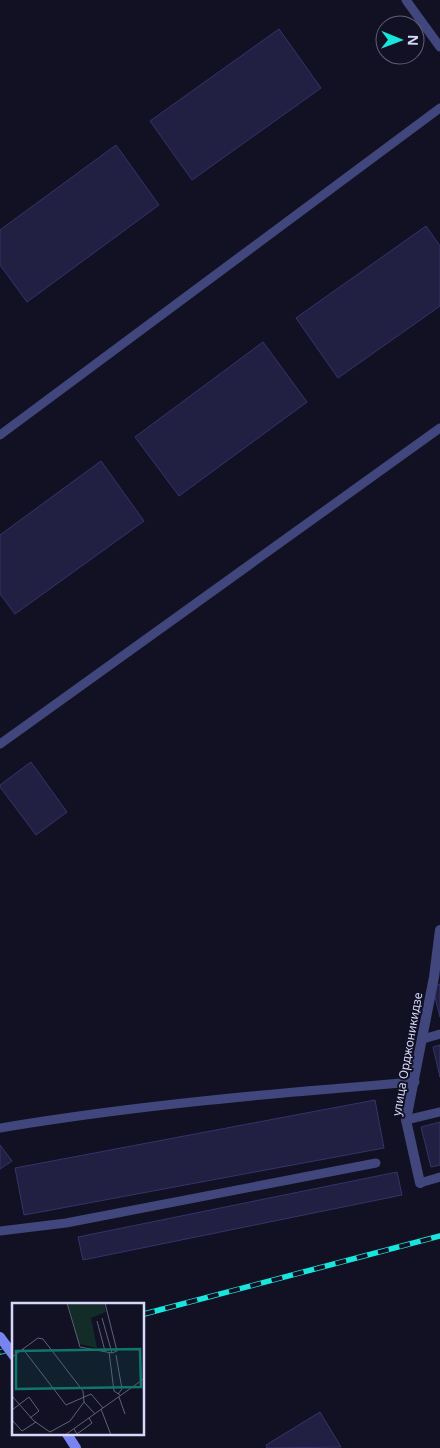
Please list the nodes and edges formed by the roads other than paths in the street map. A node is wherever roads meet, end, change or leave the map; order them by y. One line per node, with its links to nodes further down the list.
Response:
1 (406, 0): 2 (lane)
2 (440, 47)
3 (440, 108): 5 (lane)
4 (440, 428): 6 (lane)
5 (0, 435)
6 (0, 744)
7 (440, 930): 9 (street, улица Орджоникидзе)
8 (440, 1034): 9 (lane)
9 (422, 1039): 10 (street, улица Орджоникидзе)
10 (414, 1082): 12 (street, улица Орджоникидзе); 13 (lane)
11 (440, 1112): 12 (lane)
12 (406, 1120): 16 (street, улица Орджоникидзе)
13 (0, 1128)
14 (376, 1163): 17 (lane)
15 (440, 1177): 16 (lane)
16 (420, 1183)
17 (0, 1232)
18 (0, 1337): 19 (street, bridge)
19 (12, 1353)
20 (68, 1436): 21 (street)
21 (76, 1448)

